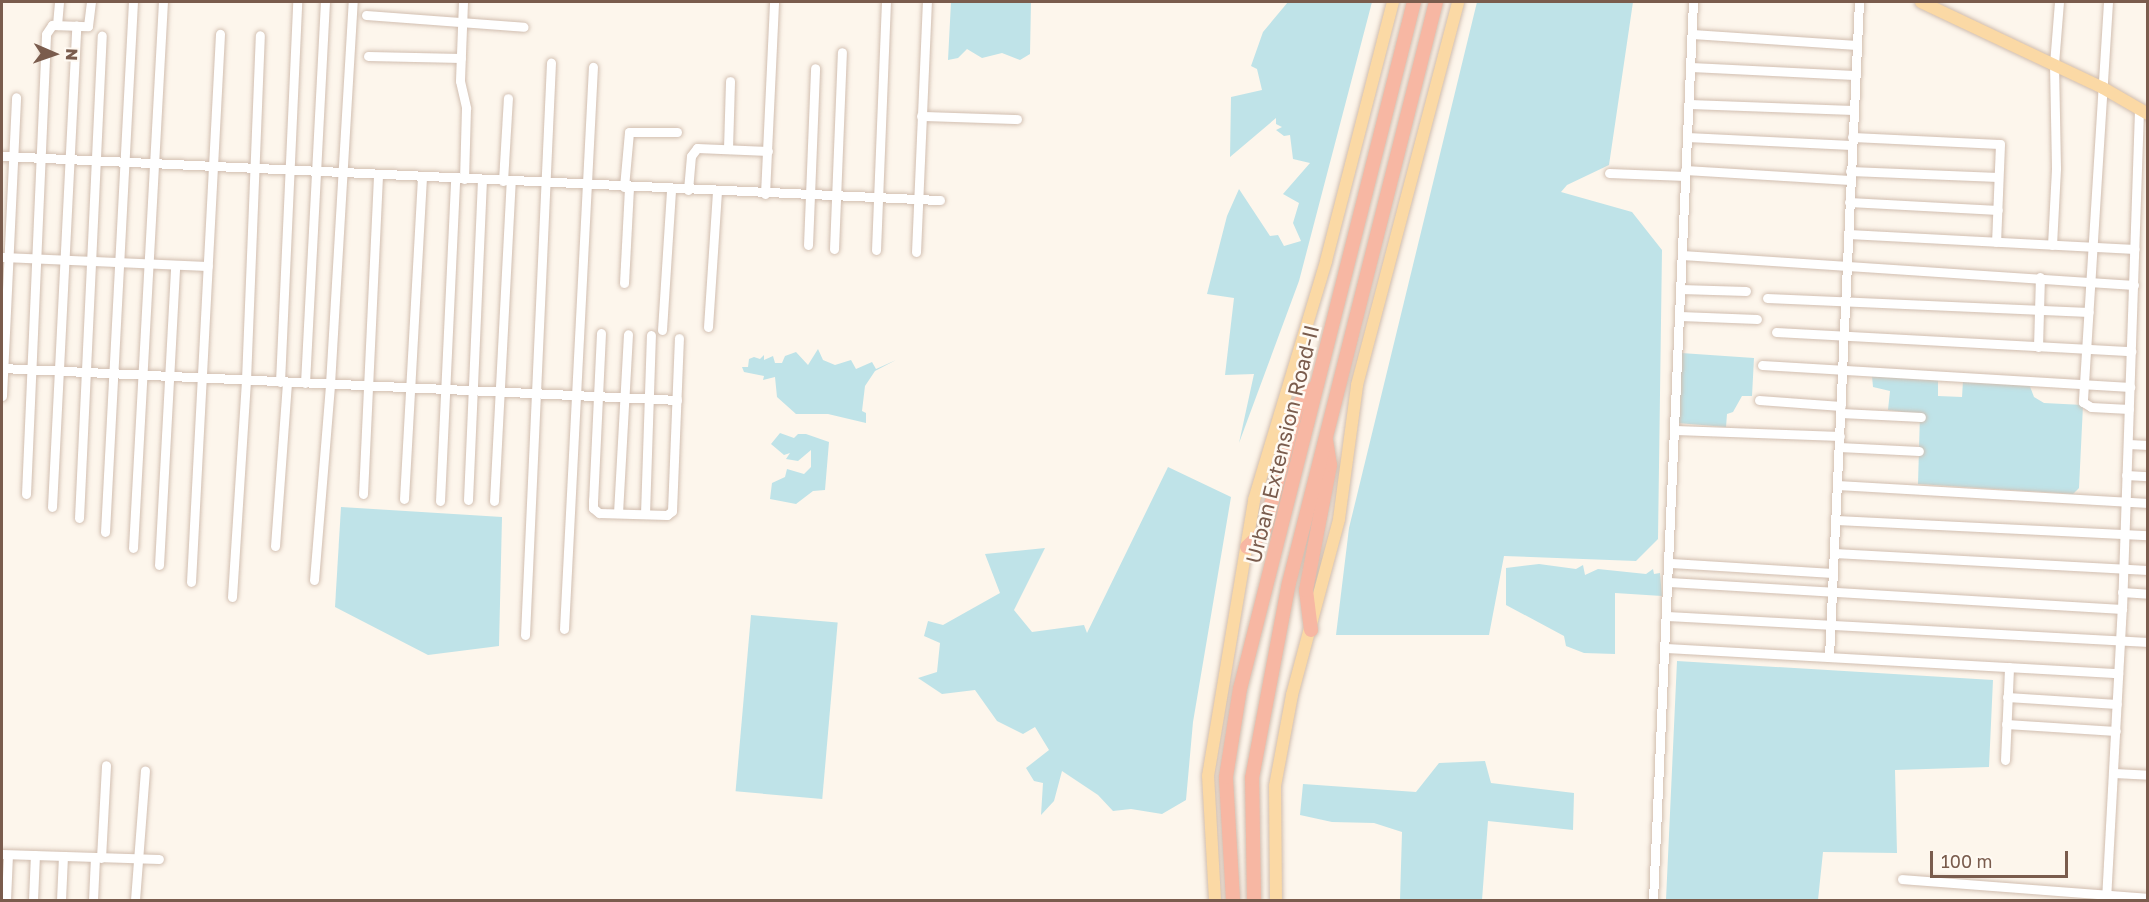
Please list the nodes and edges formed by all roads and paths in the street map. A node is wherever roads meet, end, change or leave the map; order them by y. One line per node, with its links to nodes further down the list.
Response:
1 (59, 2): 23 (street)
2 (91, 2): 24 (street)
3 (134, 2): 59 (street)
4 (163, 2): 60 (street)
5 (297, 2): 63 (street)
6 (325, 2): 64 (street)
7 (353, 2): 66 (street)
8 (464, 2): 22 (street)
9 (774, 2): 53 (street)
10 (886, 2): 84 (street)
11 (927, 2): 47 (street)
12 (1393, 2): 191 (main road)
13 (1414, 2): 144 (highway, Urban Extension Road-II)
14 (1436, 2): 165 (highway, Urban Extension Road-II)
15 (1458, 2): 210 (main road)
16 (1693, 2): 27 (street)
17 (1859, 2): 30 (street)
18 (1921, 2): 35 (main road)
19 (2059, 2): 35 (street)
20 (2108, 2): 41 (street)
21 (366, 15): 22 (street)
22 (463, 20): 25 (street); 33 (street)
23 (57, 25): 24 (street); 56 (street)
24 (76, 26): 57 (street)
25 (524, 27)
26 (220, 34): 61 (street)
27 (1692, 34): 30 (street); 37 (street)
28 (260, 35): 62 (street)
29 (102, 36): 58 (street)
30 (1857, 45): 39 (street)
31 (842, 52): 83 (street)
32 (368, 56): 33 (street)
33 (461, 58): 72 (street)
34 (551, 63): 75 (street)
35 (2054, 64): 41 (main road); 92 (street)
36 (593, 67): 76 (street)
37 (1691, 67): 39 (street); 44 (street)
38 (816, 68): 82 (street)
39 (1854, 75): 45 (street)
40 (730, 81): 52 (street)
41 (2103, 88): 46 (main road); 93 (street)
42 (16, 97): 55 (street)
43 (508, 98): 74 (street)
44 (1689, 104): 45 (street); 50 (street)
45 (1853, 110): 51 (street)
46 (2143, 112): 95 (street)
47 (921, 116): 48 (street); 85 (street)
48 (1017, 119)
49 (677, 132): 77 (street)
50 (1687, 137): 51 (street); 67 (street)
51 (1852, 141): 69 (street); 71 (street)
52 (728, 149): 53 (street); 79 (street)
53 (768, 151): 81 (street)
54 (2, 156): 55 (street)
55 (14, 157): 56 (street); 99 (street)
56 (41, 158): 57 (street); 100 (street)
57 (69, 159): 58 (street); 101 (street)
58 (96, 161): 59 (street); 102 (street)
59 (126, 162): 60 (street); 103 (street)
60 (156, 164): 61 (street); 104 (street)
61 (213, 166): 62 (street); 107 (street)
62 (254, 169): 63 (street); 141 (street)
63 (291, 170): 64 (street); 142 (street)
64 (317, 172): 66 (street); 143 (street)
65 (1608, 172): 67 (street)
66 (343, 173): 68 (street); 145 (street)
67 (1685, 173): 69 (street); 98 (street)
68 (378, 175): 70 (street); 147 (street)
69 (1850, 175): 71 (street); 87 (street)
70 (422, 177): 72 (street); 149 (street)
71 (1998, 177): 88 (street)
72 (460, 179): 73 (street); 150 (street)
73 (482, 180): 74 (street); 151 (street)
74 (507, 181): 75 (street); 152 (street)
75 (546, 183): 76 (street); 153 (street)
76 (587, 185): 77 (street); 155 (street)
77 (627, 187): 78 (street); 110 (street)
78 (670, 189): 79 (street); 121 (street)
79 (688, 190): 80 (street)
80 (717, 192): 81 (street); 120 (street)
81 (765, 194): 82 (street)
82 (810, 196): 83 (street); 91 (street)
83 (836, 197): 84 (street); 94 (street)
84 (877, 198): 85 (street); 96 (street)
85 (917, 200): 86 (street); 97 (street)
86 (940, 200)
87 (1849, 202): 88 (street); 89 (street)
88 (1998, 210): 90 (street)
89 (1848, 234): 90 (street); 105 (street)
90 (1996, 242): 92 (street)
91 (808, 245)
92 (2052, 245): 93 (street)
93 (2091, 247): 95 (street); 109 (street)
94 (834, 249)
95 (2135, 249): 111 (street)
96 (876, 250)
97 (916, 252)
98 (1682, 255): 105 (street); 112 (street)
99 (5, 257): 100 (street); 132 (street)
100 (38, 259): 101 (street); 133 (street)
101 (64, 260): 102 (street); 135 (street)
102 (93, 261): 103 (street); 136 (street)
103 (120, 262): 104 (street); 137 (street)
104 (150, 264): 106 (street); 138 (street)
105 (1847, 264): 108 (street); 115 (street)
106 (175, 265): 107 (street); 139 (street)
107 (208, 266): 140 (street)
108 (2040, 277): 109 (street); 116 (street)
109 (2090, 281): 111 (street); 117 (street)
110 (624, 283)
111 (2134, 285): 130 (street)
112 (1680, 289): 113 (street); 118 (street)
113 (1746, 291)
114 (1767, 298): 115 (street)
115 (1845, 303): 116 (street); 126 (street)
116 (2039, 310): 117 (street); 128 (street)
117 (2089, 312): 129 (street)
118 (1680, 316): 119 (street); 164 (street)
119 (1757, 319)
120 (708, 327)
121 (662, 330)
122 (1776, 332): 126 (street)
123 (601, 333): 156 (street)
124 (628, 333): 157 (street)
125 (651, 335): 158 (street)
126 (1844, 337): 128 (street); 134 (street)
127 (679, 338): 159 (street)
128 (2038, 347): 129 (street)
129 (2086, 349): 130 (street); 146 (street)
130 (2131, 351): 148 (street)
131 (1762, 365): 134 (street)
132 (3, 368): 133 (street); 154 (street)
133 (30, 369): 135 (street); 174 (street)
134 (1843, 369): 146 (street); 162 (street)
135 (60, 371): 136 (street); 182 (street)
136 (85, 372): 137 (street); 185 (street)
137 (113, 373): 138 (street); 187 (street)
138 (142, 375): 139 (street); 192 (street)
139 (169, 376): 140 (street); 195 (street)
140 (202, 378): 141 (street); 200 (street)
141 (246, 380): 142 (street); 205 (street)
142 (283, 382): 143 (street); 190 (street)
143 (305, 383): 145 (street)
144 (1318, 383): 191 (highway); 242 (highway, Urban Extension Road-II)
145 (330, 384): 147 (street); 199 (street)
146 (2085, 384): 148 (street); 161 (street)
147 (370, 386): 149 (street); 175 (street)
148 (2130, 387): 161 (street)
149 (411, 388): 150 (street); 176 (street)
150 (446, 390): 151 (street); 178 (street)
151 (473, 391): 152 (street); 177 (street)
152 (501, 393): 153 (street); 179 (street)
153 (536, 394): 155 (street); 211 (street)
154 (2, 396)
155 (576, 396): 156 (street); 209 (street)
156 (598, 397): 157 (street); 183 (street)
157 (624, 398): 158 (street); 183 (street)
158 (649, 399): 159 (street); 184 (street)
159 (676, 400): 184 (street)
160 (1758, 400): 162 (street)
161 (2129, 409): 167 (street)
162 (1841, 410): 163 (street); 166 (street)
163 (1921, 417)
164 (1675, 430): 166 (street); 194 (street)
165 (1325, 434): 210 (highway); 243 (highway, Urban Extension Road-II)
166 (1840, 436): 169 (street)
167 (2128, 444): 168 (street); 171 (street)
168 (2148, 445)
169 (1839, 447): 170 (street); 173 (street)
170 (1919, 451)
171 (2126, 475): 172 (street); 180 (street)
172 (2148, 476)
173 (1837, 485): 180 (street); 186 (street)
174 (26, 494)
175 (363, 494)
176 (404, 499)
177 (468, 500)
178 (440, 501)
179 (494, 501)
180 (2125, 502): 181 (street); 188 (street)
181 (2148, 503)
182 (52, 507)
183 (618, 513): 184 (street)
184 (645, 514)
185 (79, 518)
186 (1836, 520): 188 (street); 193 (street)
187 (105, 532)
188 (2123, 534): 189 (street); 196 (street)
189 (2148, 535)
190 (275, 546)
191 (1247, 547): 241 (main road)
192 (133, 548)
193 (1834, 553): 196 (street); 198 (street)
194 (1671, 563): 198 (street); 201 (street)
195 (159, 565)
196 (2122, 569): 197 (street); 202 (street)
197 (2148, 570)
198 (1833, 573): 203 (street)
199 (314, 580)
200 (191, 582)
201 (1670, 582): 203 (street); 207 (street)
202 (2122, 591): 204 (street); 206 (street)
203 (1833, 592): 206 (street); 208 (street)
204 (2148, 594)
205 (232, 597)
206 (2122, 609): 212 (street)
207 (1668, 616): 208 (street); 214 (street)
208 (1831, 626): 212 (street); 215 (street)
209 (564, 629)
210 (1311, 630): 244 (main road)
211 (525, 635)
212 (2120, 640): 213 (street); 217 (street)
213 (2148, 642)
214 (1666, 648): 215 (street); 245 (street)
215 (1829, 657): 216 (street)
216 (2009, 667): 217 (street); 218 (street)
217 (2118, 673): 219 (street)
218 (2007, 697): 219 (street); 220 (street)
219 (2117, 704): 221 (street)
220 (2006, 724): 221 (street); 222 (street)
221 (2116, 730): 225 (street)
222 (2005, 760)
223 (105, 765): 230 (street)
224 (145, 770): 231 (street)
225 (2114, 773): 226 (street); 234 (street)
226 (2148, 775)
227 (5, 855): 228 (street); 236 (street)
228 (35, 855): 229 (street); 237 (street)
229 (63, 856): 230 (street); 238 (street)
230 (98, 857): 231 (street); 239 (street)
231 (138, 859): 232 (street); 240 (street)
232 (159, 859)
233 (1902, 879): 234 (street)
234 (2106, 897): 235 (street)
235 (2148, 898)
236 (6, 900)
237 (33, 900)
238 (61, 900)
239 (93, 900)
240 (135, 900)
241 (1215, 900)
242 (1233, 900)
243 (1254, 900)
244 (1276, 900)
245 (1653, 900)

